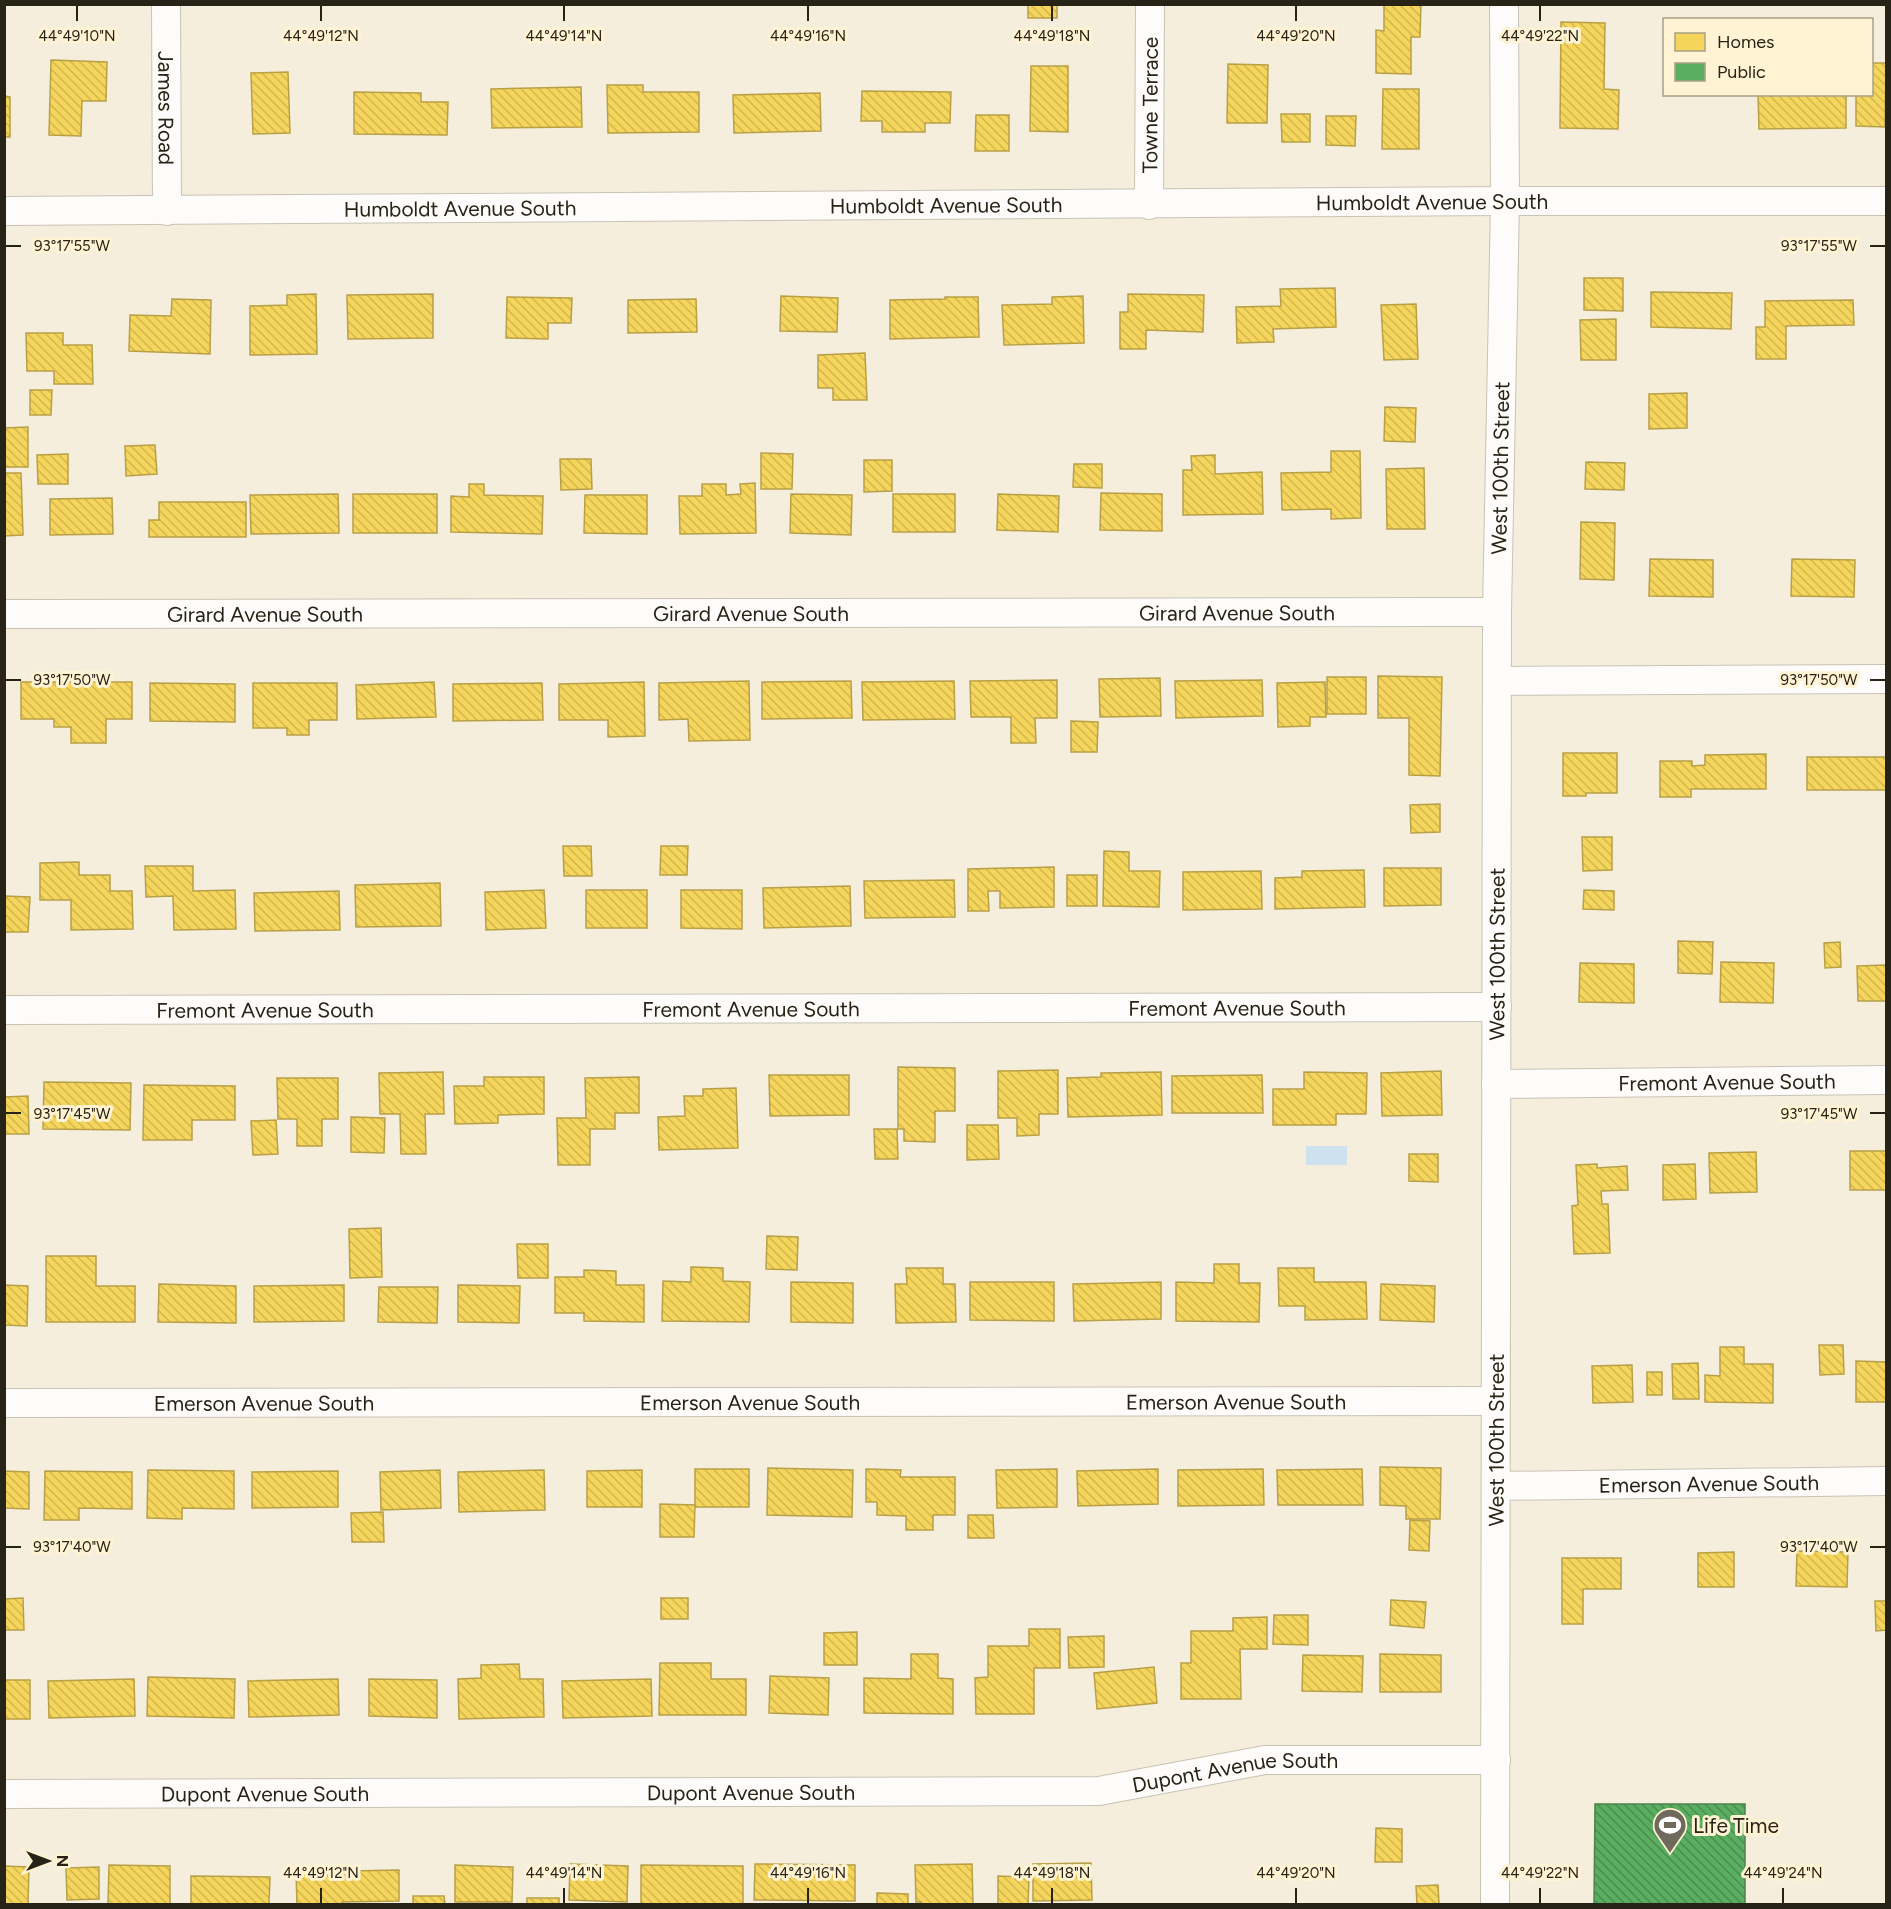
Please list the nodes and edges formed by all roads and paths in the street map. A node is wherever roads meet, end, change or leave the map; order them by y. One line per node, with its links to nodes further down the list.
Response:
1 (166, 4): 7 (street, James Road)
2 (1150, 4): 6 (street, Towne Terrace)
3 (1504, 4): 4 (street, West 100th Street)
4 (1505, 201): 5 (street, Humboldt Avenue South); 6 (street, Humboldt Avenue South); 9 (street, West 100th Street)
5 (1887, 201)
6 (1149, 205): 7 (street, Humboldt Avenue South)
7 (167, 211): 8 (street, Humboldt Avenue South)
8 (4, 212)
9 (1497, 612): 10 (street, Girard Avenue South); 12 (street, West 100th Street)
10 (4, 614)
11 (1887, 679): 12 (street)
12 (1497, 681): 13 (street, West 100th Street)
13 (1497, 1007): 14 (street, Fremont Avenue South); 16 (street, West 100th Street)
14 (4, 1010)
15 (1887, 1080): 16 (street, Fremont Avenue South)
16 (1496, 1083): 17 (street, West 100th Street)
17 (1496, 1401): 18 (street, Emerson Avenue South); 20 (street, West 100th Street)
18 (4, 1403)
19 (1887, 1481): 20 (street, Emerson Avenue South)
20 (1496, 1486): 21 (street, West 100th Street)
21 (1496, 1760): 22 (street, Dupont Avenue South); 23 (street, West 100th Street)
22 (4, 1794)
23 (1495, 1905)

